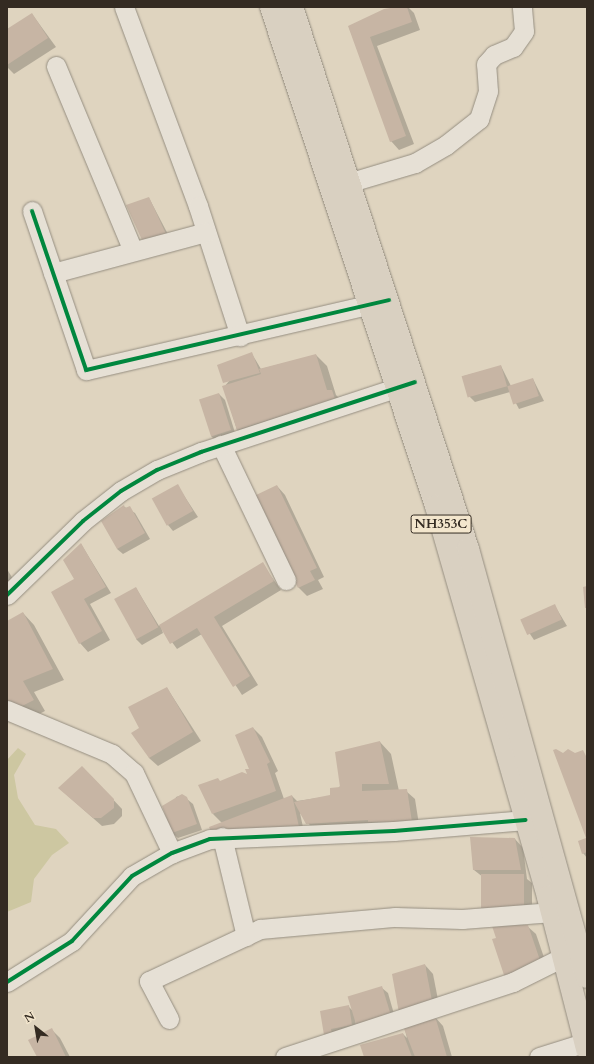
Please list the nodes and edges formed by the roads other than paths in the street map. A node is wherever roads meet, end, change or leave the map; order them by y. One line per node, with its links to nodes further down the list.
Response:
1 (124, 7): 8 (street)
2 (271, 7): 11 (highway, NH353C)
3 (292, 7): 6 (highway, NH353C)
4 (522, 7): 6 (street)
5 (56, 66): 9 (street)
6 (351, 182): 11 (highway, NH353C)
7 (32, 210): 10 (street)
8 (206, 232): 9 (street); 12 (street)
9 (134, 251): 10 (street)
10 (53, 273): 12 (street)
11 (379, 303): 12 (street); 13 (highway, NH353C)
12 (240, 336)
13 (406, 385): 14 (street); 18 (highway, NH353C); 21 (highway, NH353C)
14 (221, 445): 15 (street); 16 (street)
15 (286, 580)
16 (7, 595)
17 (7, 710): 20 (street)
18 (526, 820): 19 (street); 21 (highway, NH353C)
19 (222, 837): 20 (street); 22 (street)
20 (172, 853): 25 (street)
21 (560, 912): 22 (street); 23 (highway, NH353C); 24 (highway, NH353C)
22 (246, 936): 26 (street)
23 (563, 957): 27 (highway, NH353C); 28 (street)
24 (587, 977)
25 (7, 982)
26 (169, 1019)
27 (586, 1045): 29 (street)
28 (285, 1057)
29 (539, 1057)

